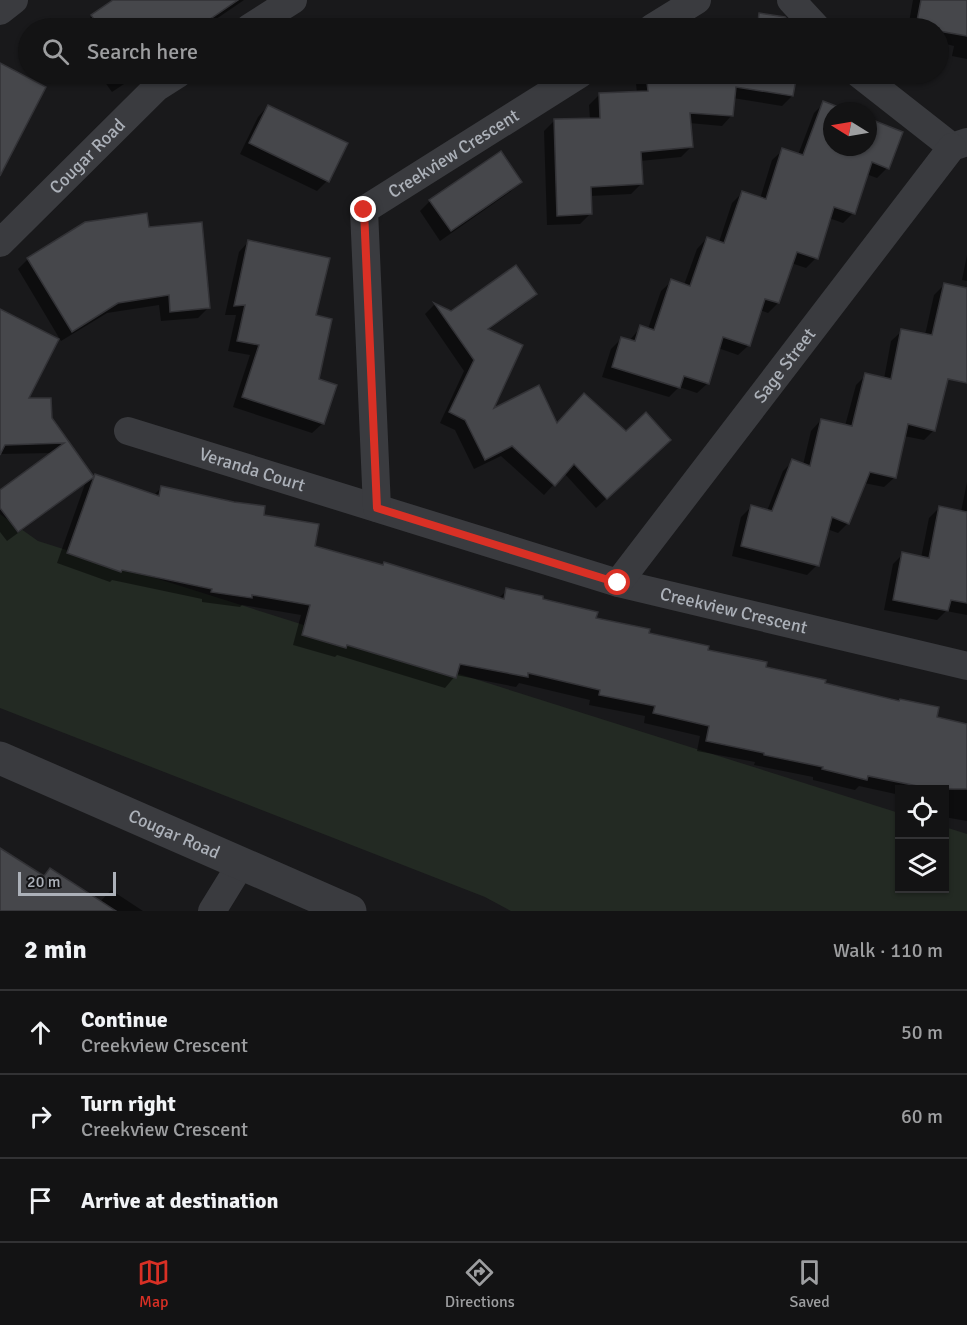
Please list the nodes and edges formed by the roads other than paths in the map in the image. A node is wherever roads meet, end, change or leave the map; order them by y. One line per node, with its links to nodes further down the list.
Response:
1 (14, 0): 5 (street)
2 (293, 0): 6 (street)
3 (697, 0): 7 (street)
4 (791, 0): 8 (street)
5 (0, 11)
6 (265, 18)
7 (668, 18)
8 (808, 18)
9 (162, 84): 13 (street, Cougar Road)
10 (564, 84): 15 (street, Creekview Crescent)
11 (873, 84): 12 (street)
12 (959, 145): 16 (street, Sage Street)
13 (0, 243)
14 (128, 432): 15 (street, Veranda Court)
15 (377, 508): 16 (street, Creekview Crescent)
16 (618, 583): 17 (street, Creekview Crescent)
17 (967, 666)
18 (0, 758): 19 (street, Cougar Road)
19 (241, 864): 20 (street); 21 (street, Cougar Road)
20 (212, 911)
21 (350, 911)

